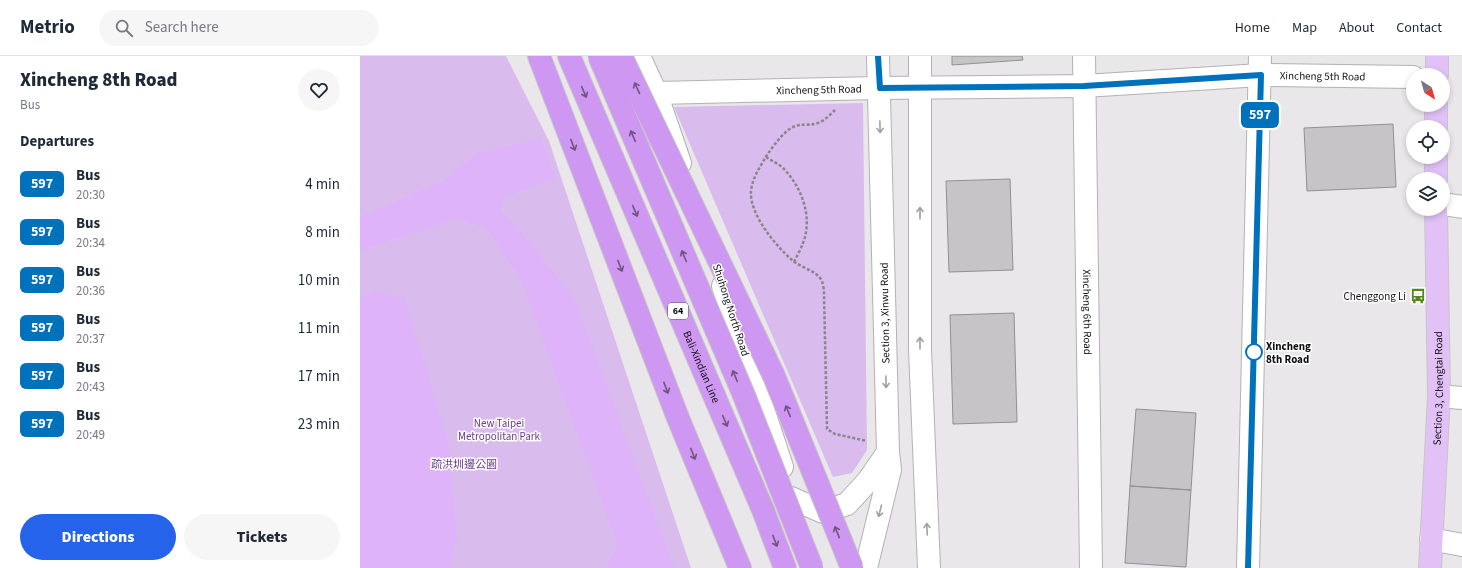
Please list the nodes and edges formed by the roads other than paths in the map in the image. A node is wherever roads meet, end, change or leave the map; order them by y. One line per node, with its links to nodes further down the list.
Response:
1 (539, 56): 26 (highway, one-way to 26)
2 (569, 56): 27 (highway, Bali-Xindian Line / 64, one-way to 27)
3 (599, 56): 28 (highway, 64, one-way to 3, bridge)
4 (621, 56): 29 (highway, one-way to 4, bridge)
5 (639, 56): 16 (street, Shuhong North Road)
6 (878, 56): 14 (street, Section 3, Xinwu Road)
7 (920, 56): 15 (street)
8 (1084, 56): 13 (street, Xincheng 6th Road)
9 (1437, 56): 11 (main road)
10 (1261, 65): 12 (street, Xincheng 5th Road); 13 (street, Xincheng 5th Road); 33 (street)
11 (1437, 68)
12 (1406, 76)
13 (1084, 86): 15 (street, Xincheng 5th Road); 32 (street, Xincheng 6th Road)
14 (880, 88): 15 (street, Xincheng 5th Road); 16 (street, Xincheng 5th Road); 22 (street, Section 3, Xinwu Road, one-way to 22)
15 (920, 88): 31 (street, one-way to 15)
16 (656, 93): 23 (street, Shuhong North Road)
17 (1450, 205): 18 (street)
18 (1462, 207)
19 (1436, 216): 20 (main road, Section 3, Chengtai Road)
20 (1439, 396): 21 (street); 24 (main road, Section 3, Chengtai Road)
21 (1462, 398)
22 (888, 452): 23 (street); 30 (street, Section 3, Xinwu Road, one-way to 30)
23 (791, 498): 28 (street, Shuhong North Road)
24 (1431, 539): 25 (street); 34 (main road, Section 3, Chengtai Road)
25 (1462, 545)
26 (740, 568)
27 (785, 568)
28 (811, 568)
29 (852, 568)
30 (866, 568)
31 (928, 568)
32 (1091, 568)
33 (1248, 568)
34 (1430, 568)

